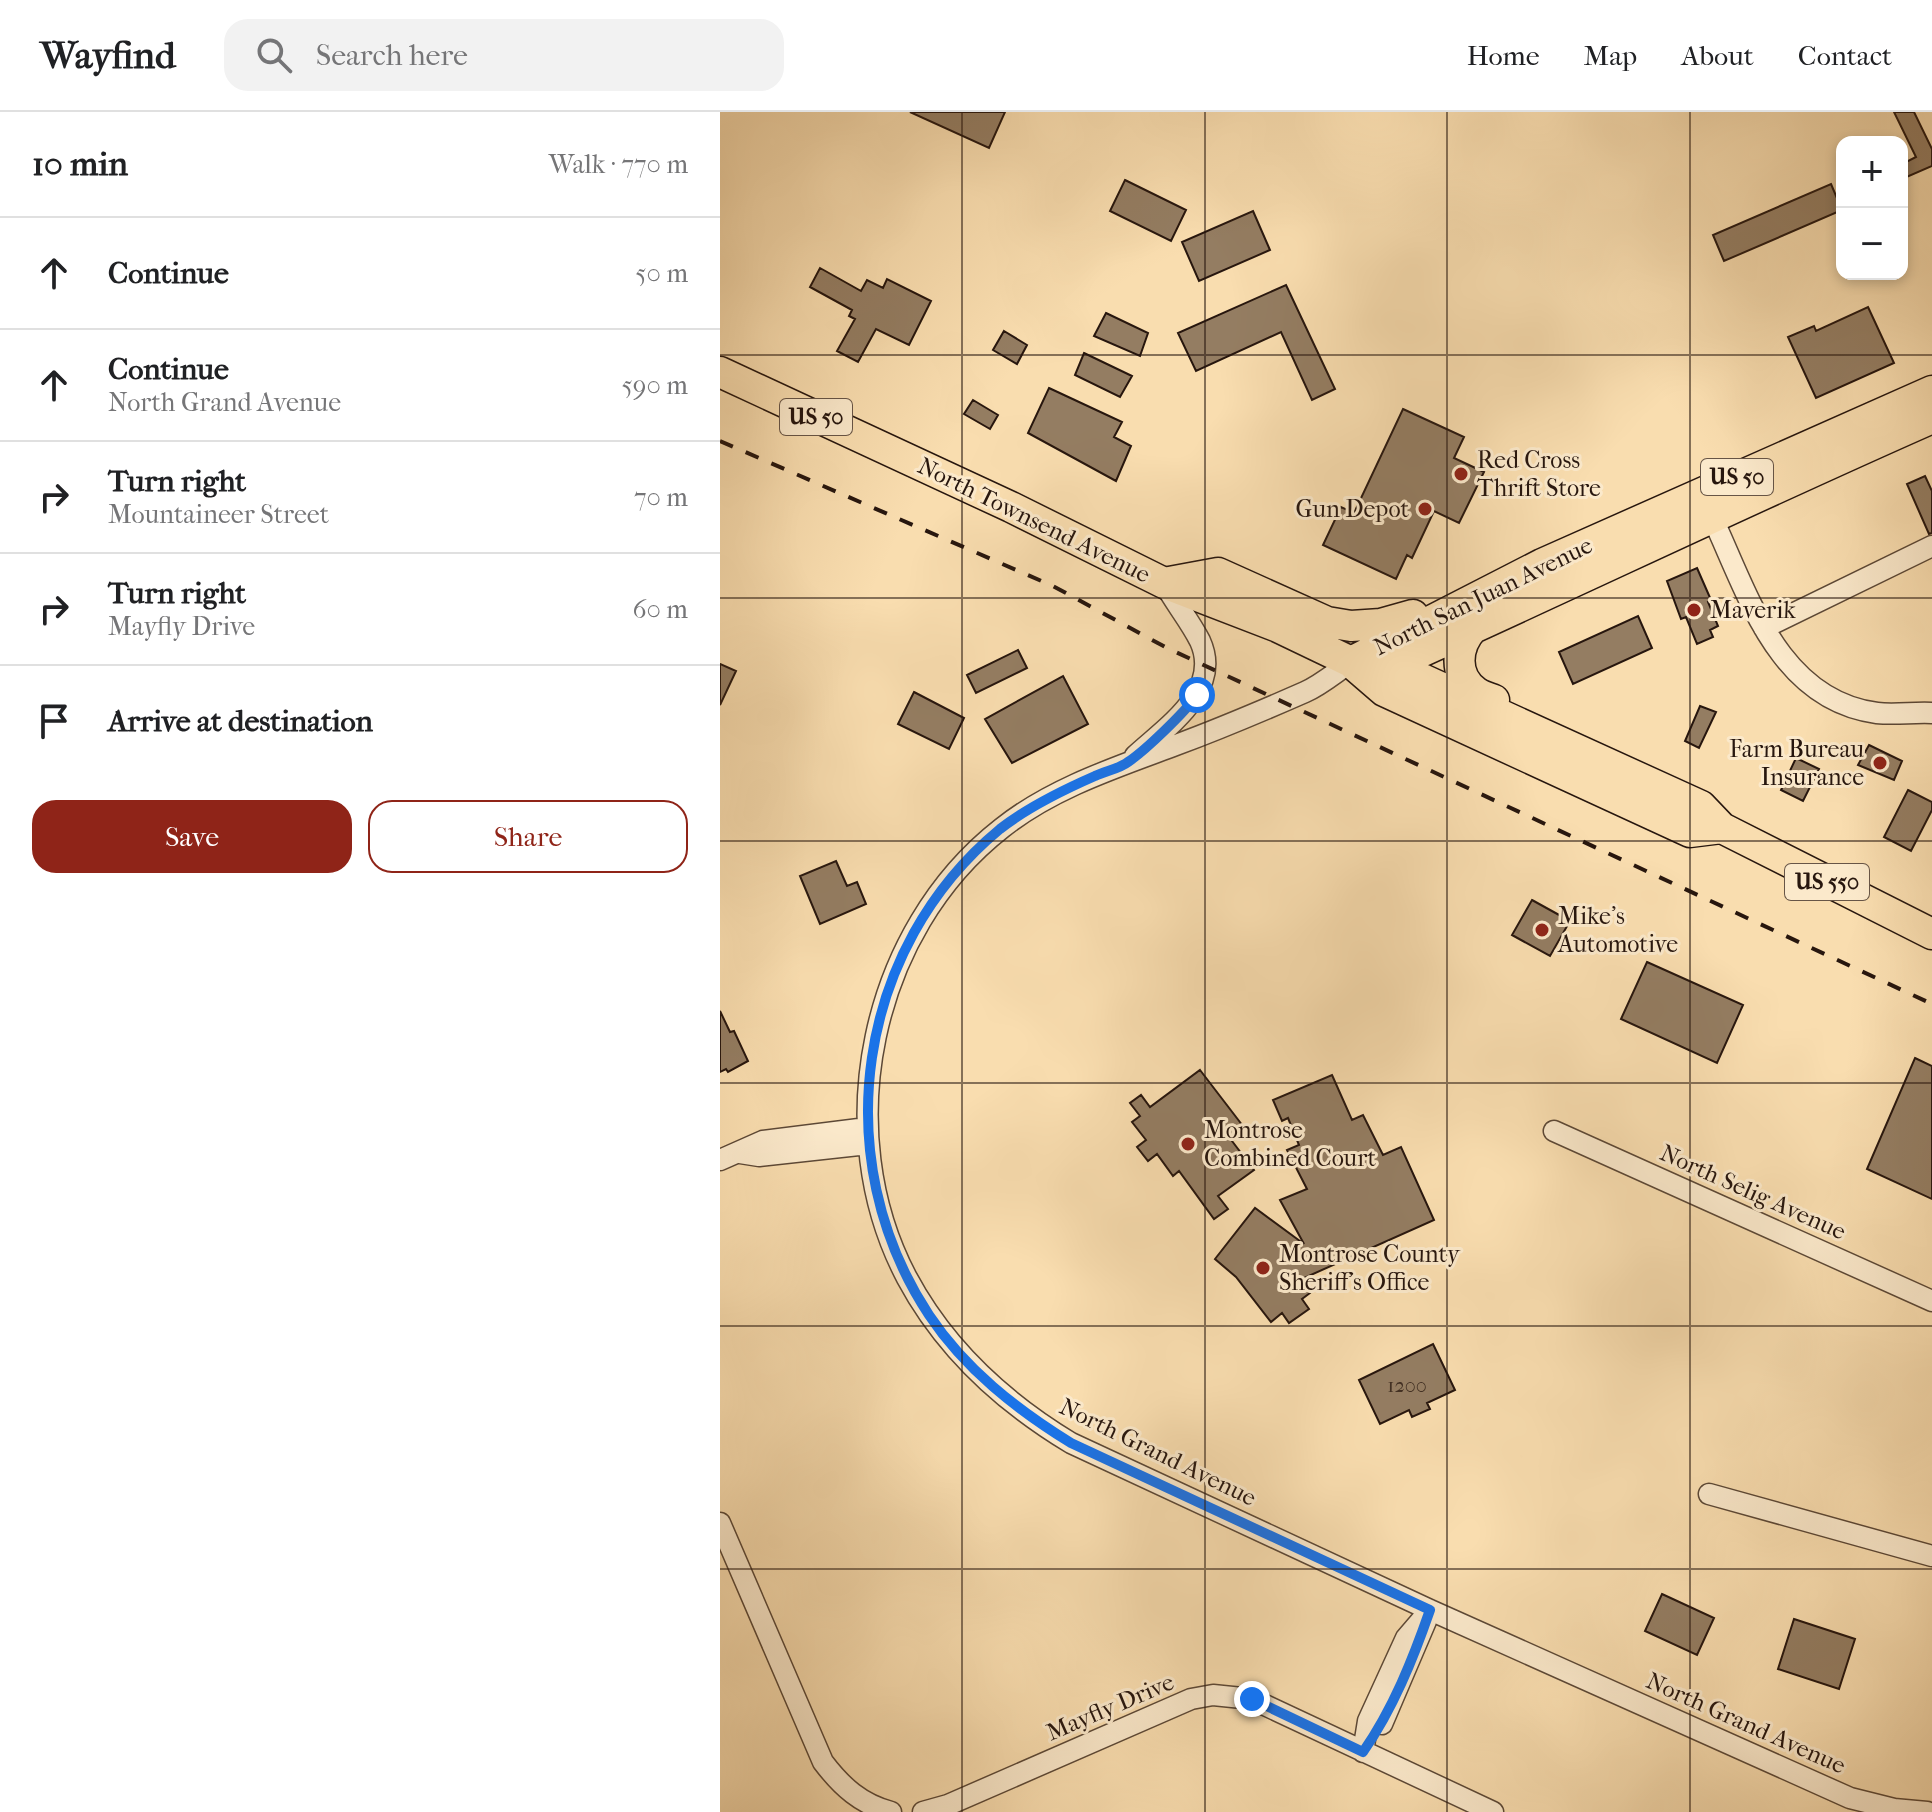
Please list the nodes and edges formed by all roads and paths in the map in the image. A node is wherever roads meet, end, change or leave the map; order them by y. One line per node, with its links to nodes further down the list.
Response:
1 (720, 372): 7 (highway, North Townsend Avenue / US 50)
2 (1932, 391): 6 (highway, North San Juan Avenue / US 50)
3 (1932, 418): 4 (highway, North San Juan Avenue / US 50)
4 (1712, 517): 8 (highway, North San Juan Avenue / US 50); 9 (street)
5 (1932, 546): 9 (street)
6 (1542, 564): 7 (highway, US 50); 10 (highway, North San Juan Avenue / US 50)
7 (1164, 583): 10 (highway, North Townsend Avenue / US 50); 13 (street)
8 (1473, 628): 10 (highway, North San Juan Avenue / US 50); 12 (highway)
9 (1764, 628): 11 (street)
10 (1351, 662): 12 (highway, North Townsend Avenue / US 550); 13 (street, North Grand Avenue); 14 (highway, North Townsend Avenue / US 550)
11 (1932, 713)
12 (1594, 757): 14 (highway, North Townsend Avenue / US 550)
13 (1128, 763): 17 (street, North Grand Avenue)
14 (1722, 828): 15 (highway, North Townsend Avenue / US 550)
15 (1932, 934)
16 (1554, 1131): 19 (street, North Selig Avenue)
17 (868, 1136): 18 (street); 23 (street, North Grand Avenue)
18 (720, 1160)
19 (1932, 1301)
20 (1709, 1494): 22 (street)
21 (720, 1523): 26 (street)
22 (1932, 1556)
23 (1430, 1610): 24 (street); 25 (street, North Grand Avenue)
24 (1363, 1752): 27 (street, Mayfly Drive); 28 (street, Mayfly Drive)
25 (1896, 1810): 29 (street, North Grand Avenue)
26 (891, 1812)
27 (923, 1812)
28 (1493, 1812)
29 (1927, 1812)

